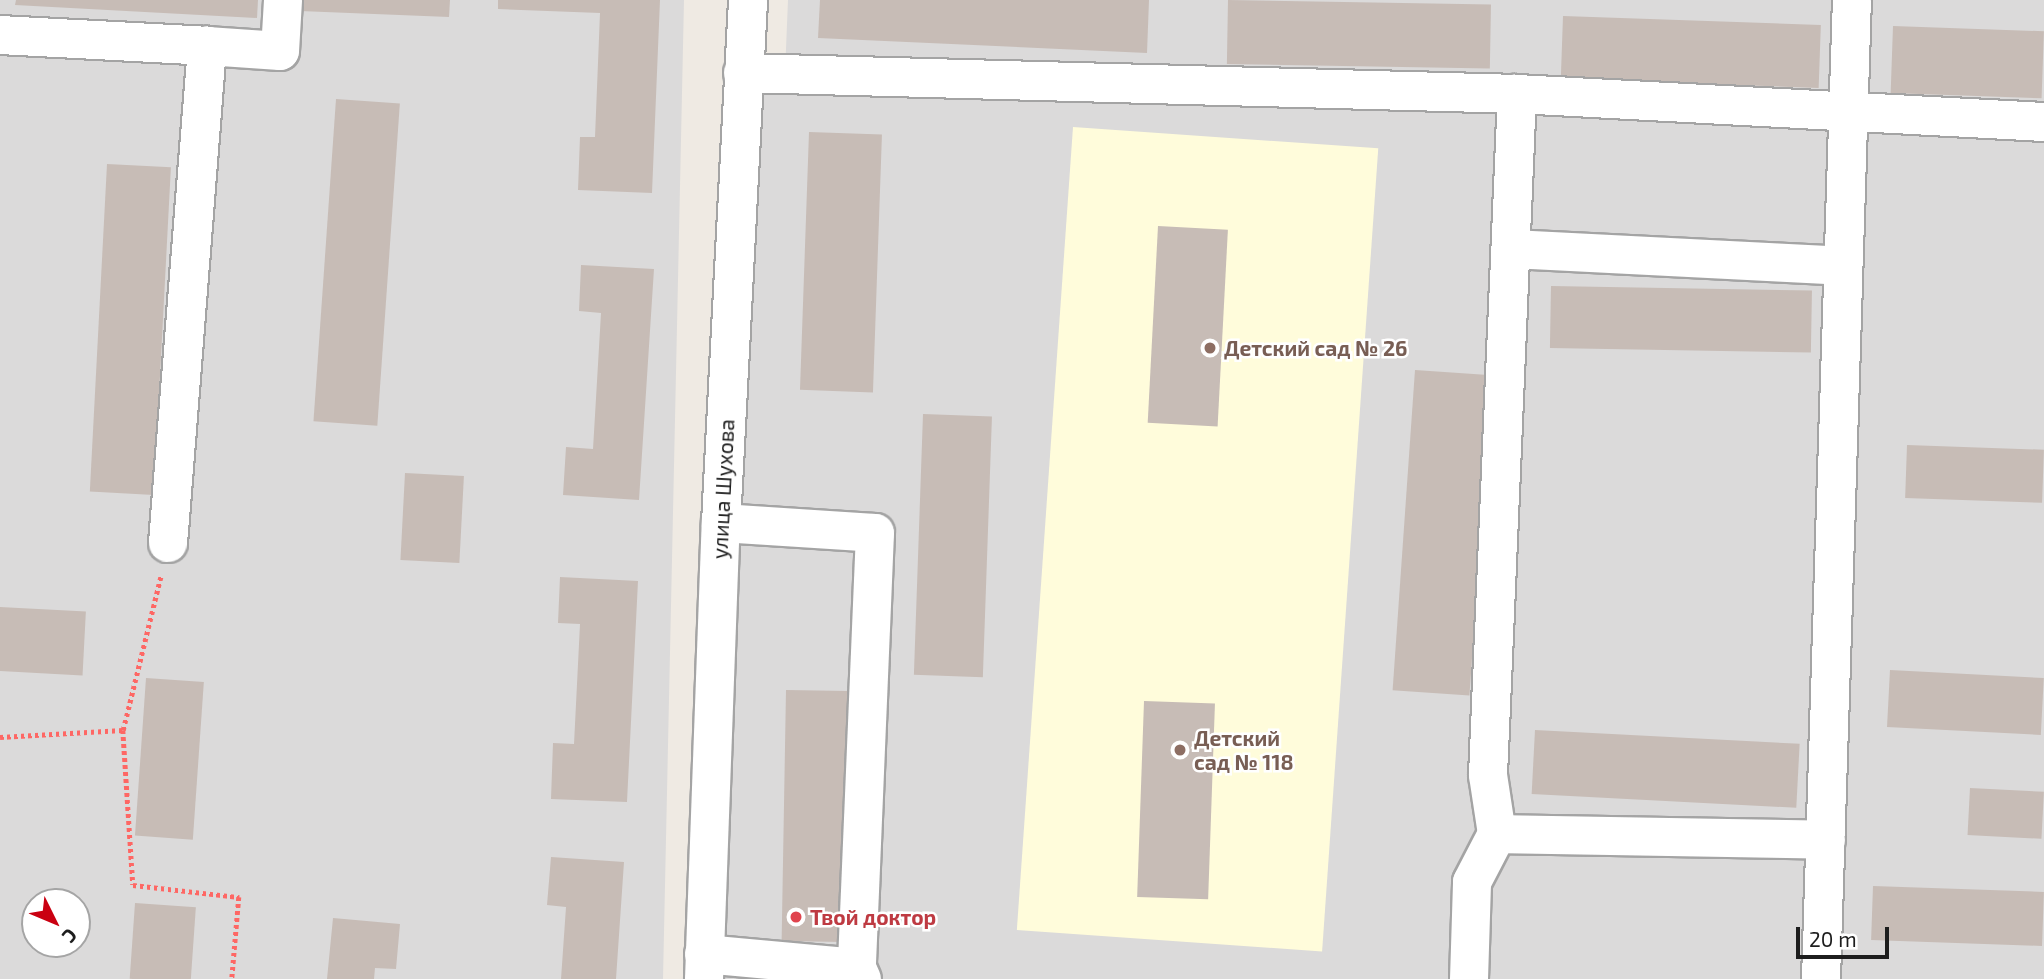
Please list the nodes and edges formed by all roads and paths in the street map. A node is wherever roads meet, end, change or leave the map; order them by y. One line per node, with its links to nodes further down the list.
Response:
1 (283, 0): 5 (street)
2 (748, 0): 6 (street, улица Шухова)
3 (1852, 0): 8 (street)
4 (0, 35): 5 (street)
5 (206, 46): 13 (street)
6 (743, 73): 7 (street); 12 (street, улица Шухова)
7 (1517, 94): 8 (street); 10 (street)
8 (1848, 111): 9 (street); 11 (street)
9 (2044, 122)
10 (1511, 249): 11 (street); 16 (street)
11 (1843, 266): 17 (street)
12 (721, 523): 18 (street, улица Шухова); 19 (street)
13 (168, 543): 14 (path)
14 (123, 730): 15 (path); 20 (path)
15 (0, 737)
16 (1497, 834): 17 (street); 21 (street)
17 (1826, 841): 22 (street)
18 (704, 967): 19 (street)
19 (859, 974)
20 (232, 979)
21 (1469, 979)
22 (1821, 979)

